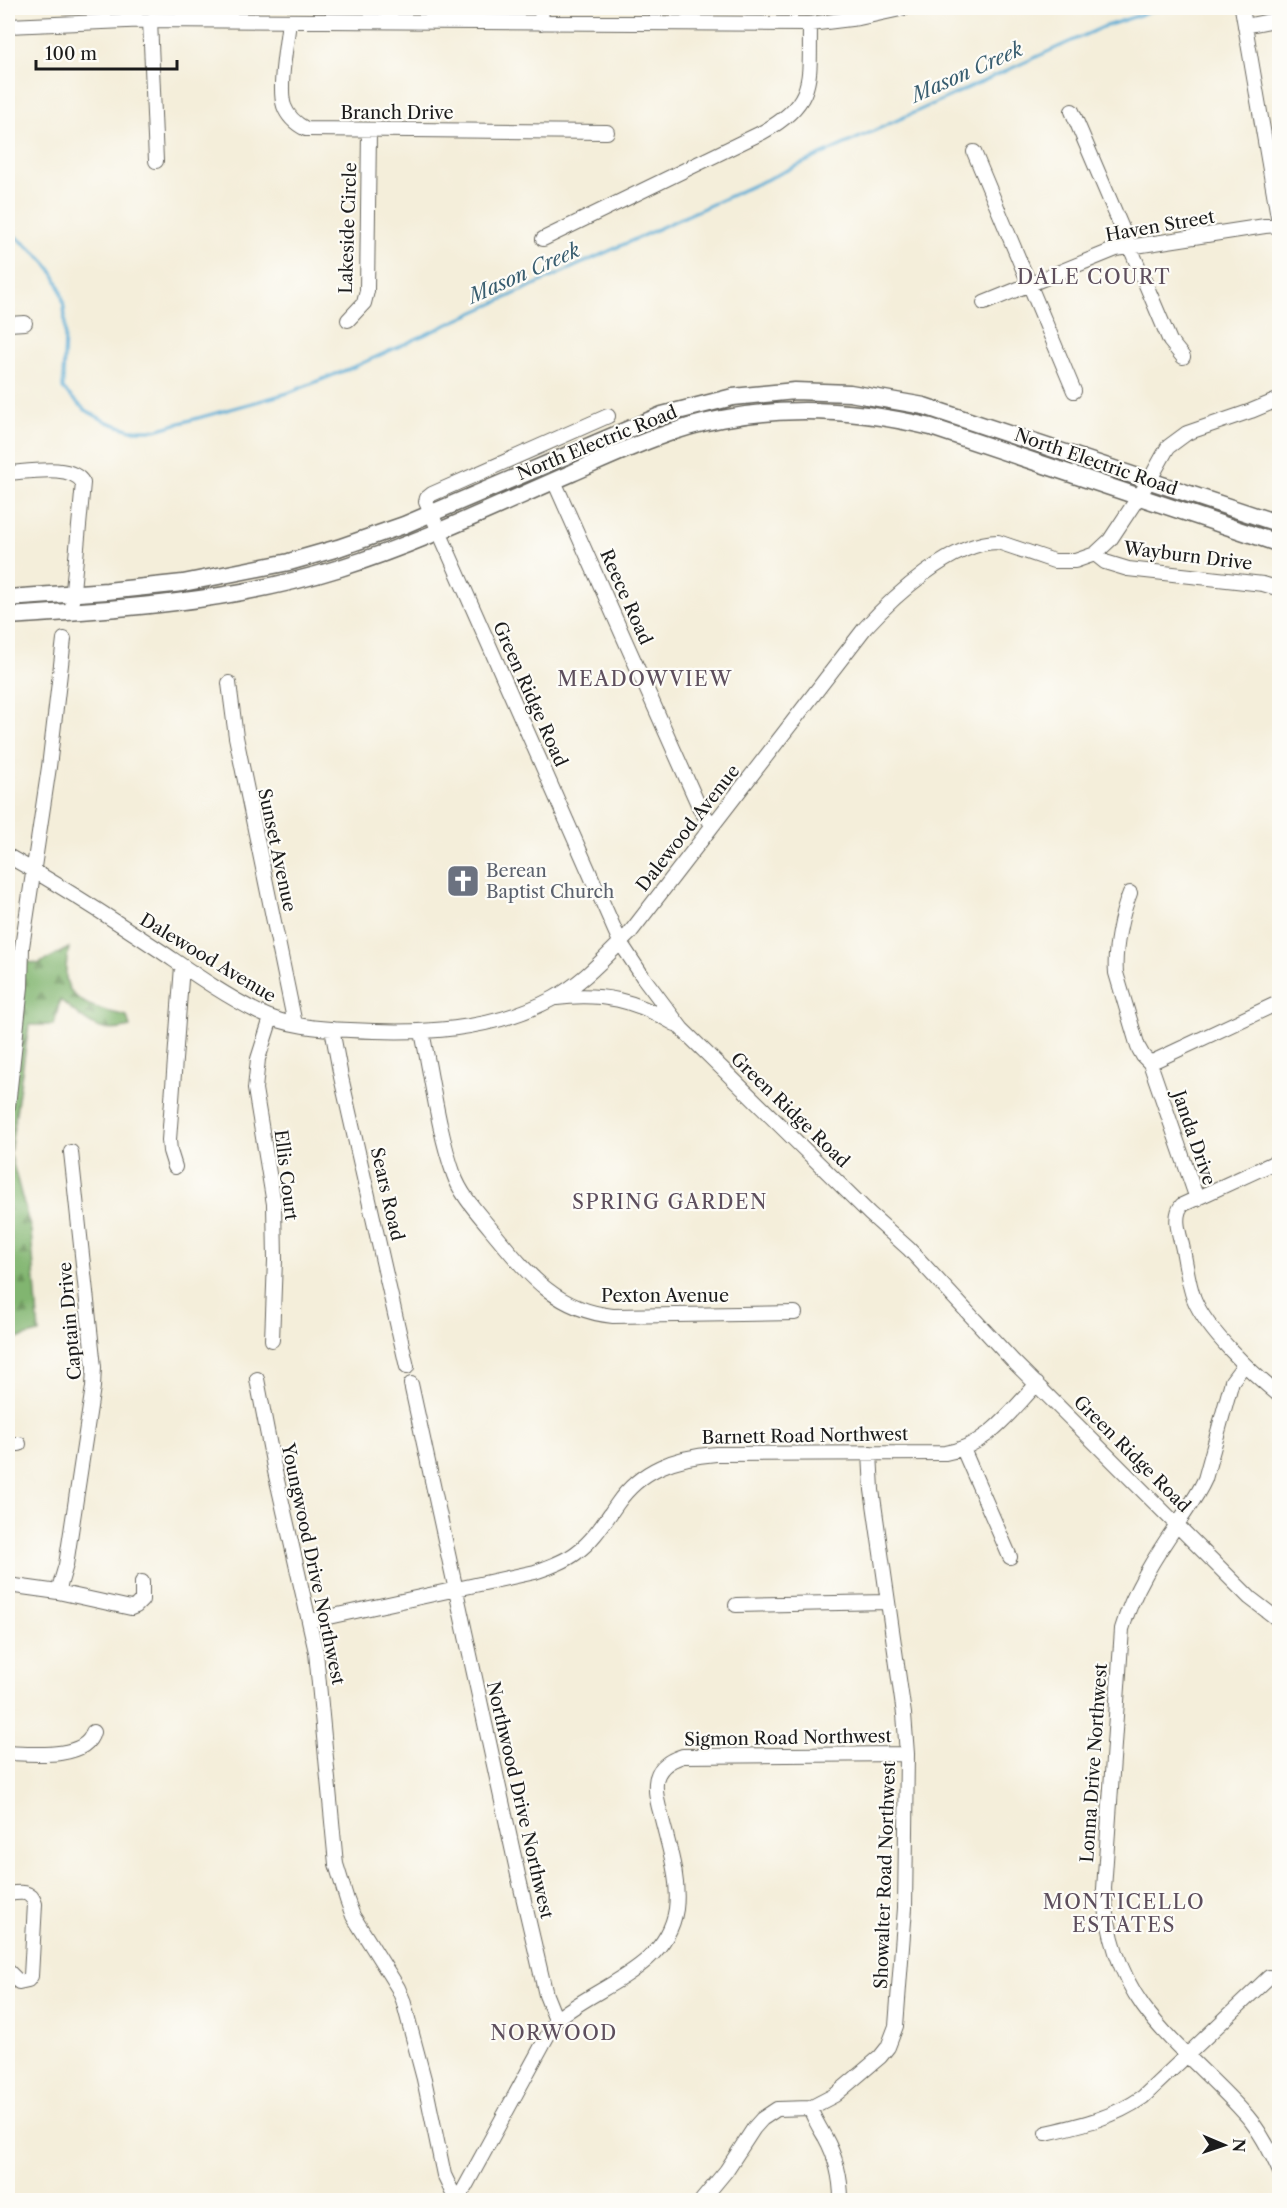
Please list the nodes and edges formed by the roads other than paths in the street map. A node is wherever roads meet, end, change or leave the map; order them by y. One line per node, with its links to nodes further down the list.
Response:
1 (542, 8): 7 (street)
2 (905, 8): 8 (street)
3 (1242, 8): 10 (street)
4 (1280, 19): 10 (street)
5 (150, 20): 6 (street); 9 (street); 15 (street)
6 (289, 21): 7 (street); 12 (street, Branch Drive)
7 (541, 23): 8 (street)
8 (810, 24): 17 (street)
9 (8, 26)
10 (1245, 26): 16 (street)
11 (1072, 111): 18 (street)
12 (369, 131): 13 (street, Branch Drive); 21 (street, Lakeside Circle)
13 (607, 132)
14 (974, 152): 19 (street)
15 (156, 161)
16 (1279, 226): 18 (street, Haven Street)
17 (543, 239)
18 (1130, 247): 19 (street, Haven Street); 24 (street)
19 (1030, 284): 20 (street, Haven Street); 25 (street)
20 (984, 303)
21 (348, 320)
22 (26, 323): 23 (street)
23 (8, 324)
24 (1183, 357)
25 (1074, 391)
26 (1280, 399): 32 (street)
27 (608, 416): 28 (street)
28 (541, 445): 29 (street); 34 (street)
29 (549, 463): 32 (main road, North Electric Road); 34 (main road, North Electric Road)
30 (10, 473): 40 (street)
31 (554, 481): 33 (main road, North Electric Road); 36 (main road, North Electric Road); 46 (street, Reece Road)
32 (1149, 482): 33 (street); 35 (main road, North Electric Road)
33 (1139, 498): 37 (main road, North Electric Road); 38 (street)
34 (431, 514): 36 (street, Green Ridge Road); 40 (main road, North Electric Road)
35 (1280, 524)
36 (438, 532): 42 (main road, North Electric Road); 50 (street, Green Ridge Road)
37 (1280, 544)
38 (1095, 554): 39 (street, Wayburn Drive); 46 (street, Dalewood Avenue)
39 (1280, 589)
40 (74, 593): 41 (main road, North Electric Road); 42 (street)
41 (8, 597)
42 (70, 612): 43 (main road, North Electric Road)
43 (8, 616)
44 (64, 639): 48 (street)
45 (229, 682): 55 (street, Sunset Avenue)
46 (713, 825): 50 (street, Dalewood Avenue)
47 (8, 856): 48 (street, Dalewood Avenue)
48 (33, 871): 51 (street, Dalewood Avenue); 60 (street)
49 (1130, 893): 59 (street, Janda Drive)
50 (620, 942): 52 (street, Dalewood Avenue); 57 (street, Green Ridge Road)
51 (182, 966): 54 (street, Dalewood Avenue); 63 (street)
52 (554, 998): 57 (street); 58 (street, Dalewood Avenue)
53 (1280, 1002): 59 (street)
54 (271, 1018): 55 (street, Dalewood Avenue); 66 (street, Ellis Court)
55 (295, 1024): 56 (street, Dalewood Avenue)
56 (332, 1029): 58 (street, Dalewood Avenue); 68 (street, Sears Road)
57 (682, 1029): 71 (street, Green Ridge Road)
58 (422, 1032): 65 (street, Pexton Avenue)
59 (1150, 1063): 64 (street, Janda Drive)
60 (8, 1106)
61 (71, 1152): 80 (street, Captain Drive)
62 (1280, 1160): 64 (street)
63 (176, 1167)
64 (1197, 1198): 67 (street, Janda Drive)
65 (795, 1313)
66 (272, 1340)
67 (1244, 1365): 72 (street, Janda Drive); 75 (street, Lonna Drive Northwest)
68 (407, 1367)
69 (257, 1380): 83 (street, Youngwood Drive Northwest)
70 (411, 1384): 79 (street, Northwood Drive Northwest)
71 (1037, 1384): 73 (street, Barnett Road Northwest); 75 (street, Green Ridge Road)
72 (1280, 1396)
73 (963, 1449): 74 (street, Barnett Road Northwest); 76 (street)
74 (870, 1453): 79 (street, Barnett Road Northwest); 81 (street, Showalter Road Northwest)
75 (1177, 1525): 84 (street, Green Ridge Road); 92 (street, Lonna Drive Northwest)
76 (1010, 1557)
77 (142, 1582): 80 (street)
78 (8, 1585): 80 (street)
79 (455, 1590): 83 (street, Barnett Road Northwest); 91 (street, Northwood Drive Northwest)
80 (58, 1592)
81 (888, 1602): 82 (street); 87 (street, Showalter Road Northwest)
82 (736, 1605)
83 (310, 1621): 96 (street, Youngwood Drive Northwest)
84 (1280, 1621)
85 (93, 1732): 86 (street)
86 (8, 1753)
87 (907, 1754): 91 (street, Sigmon Road Northwest); 93 (street, Showalter Road Northwest)
88 (8, 1894): 89 (street)
89 (8, 1971)
90 (1269, 1977): 92 (street)
91 (556, 2020): 96 (street)
92 (1187, 2055): 94 (street); 95 (street, Lonna Drive Northwest)
93 (810, 2108): 97 (street, Showalter Road Northwest); 98 (street)
94 (1046, 2133)
95 (1280, 2172)
96 (457, 2200)
97 (702, 2200)
98 (841, 2200)

